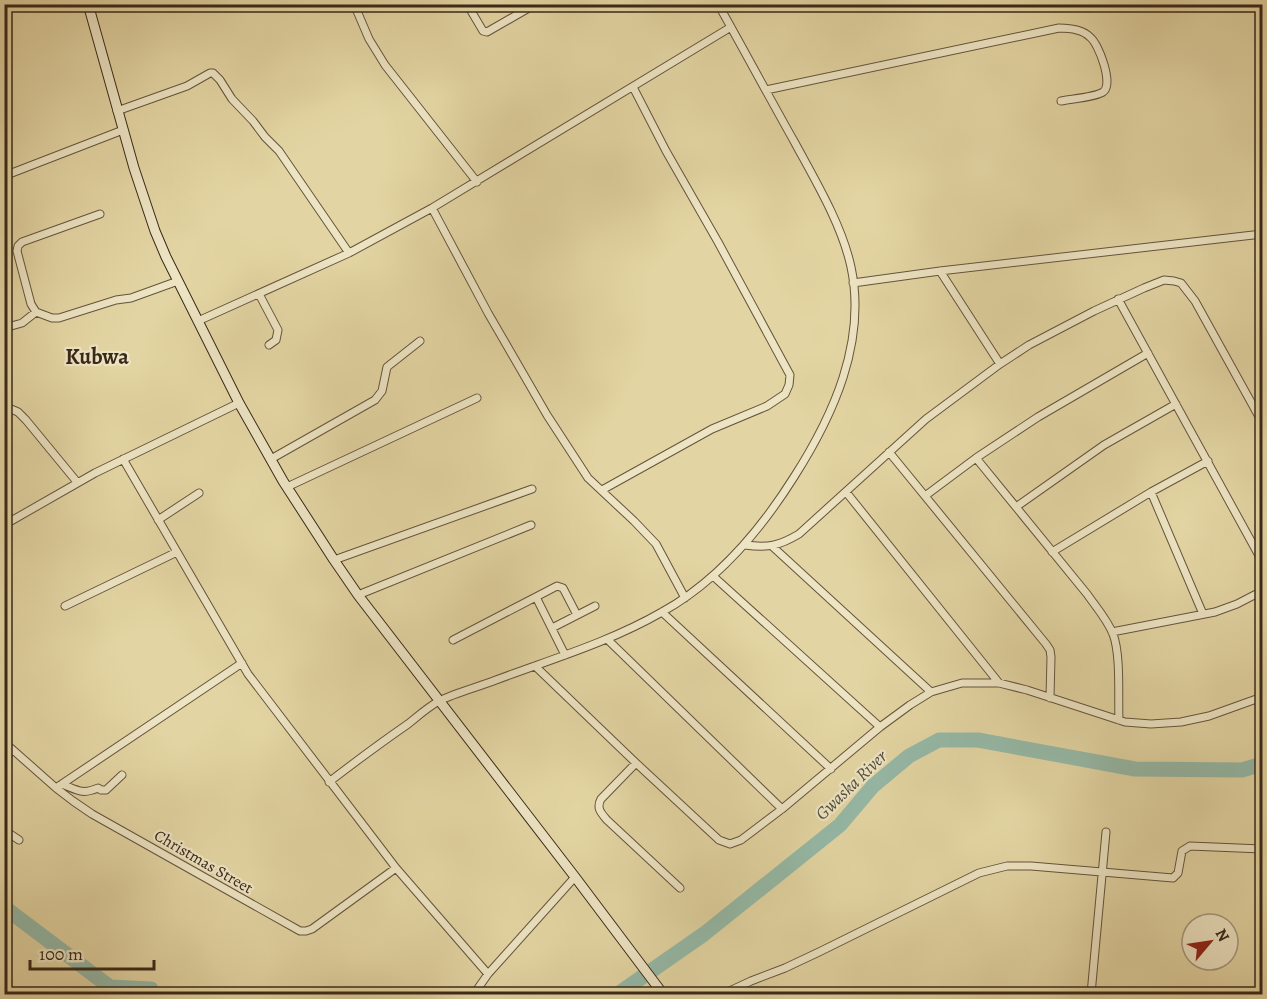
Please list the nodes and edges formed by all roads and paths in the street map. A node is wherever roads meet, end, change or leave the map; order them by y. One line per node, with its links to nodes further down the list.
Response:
1 (88, 4): 11 (main road)
2 (362, 4): 6 (street)
3 (467, 4): 5 (street)
4 (718, 4): 7 (street)
5 (534, 5)
6 (354, 6): 14 (street)
7 (731, 27): 8 (street); 9 (street)
8 (633, 87): 14 (street); 44 (street)
9 (766, 90): 10 (street); 21 (street)
10 (1061, 101)
11 (117, 111): 12 (main road); 18 (street)
12 (123, 130): 13 (street); 20 (main road)
13 (4, 176)
14 (477, 182): 15 (street)
15 (432, 208): 18 (street); 44 (street)
16 (100, 214): 24 (street)
17 (1263, 234): 19 (street)
18 (349, 253): 22 (street)
19 (940, 271): 21 (street); 30 (street)
20 (178, 281): 24 (street); 25 (main road)
21 (853, 283): 53 (street)
22 (259, 294): 25 (street); 28 (street)
23 (1118, 299): 29 (street); 30 (street); 35 (street)
24 (36, 312): 26 (street)
25 (198, 321): 32 (main road)
26 (4, 328)
27 (420, 341): 39 (street)
28 (269, 345)
29 (1148, 353): 33 (street); 37 (street)
30 (1000, 364): 36 (street)
31 (477, 398): 42 (street)
32 (239, 403): 38 (street); 39 (main road)
33 (1176, 404): 40 (street); 49 (street)
34 (4, 406): 41 (street)
35 (1263, 422)
36 (889, 452): 45 (street); 48 (street)
37 (976, 458): 48 (street); 49 (street)
38 (123, 459): 41 (street); 50 (street)
39 (271, 459): 42 (main road)
40 (1208, 461): 46 (street); 57 (street)
41 (77, 482): 51 (street)
42 (287, 487): 58 (main road)
43 (532, 489): 58 (street)
44 (602, 490): 64 (street)
45 (846, 492): 54 (street); 77 (street)
46 (1151, 492): 56 (street); 68 (street)
47 (199, 493): 50 (street)
48 (925, 496): 79 (street)
49 (1016, 507): 56 (street)
50 (158, 520): 55 (street)
51 (4, 525)
52 (531, 525): 62 (street)
53 (745, 545): 54 (street); 60 (street)
54 (773, 547): 78 (street)
55 (177, 552): 65 (street); 75 (street)
56 (1052, 552): 71 (street)
57 (1260, 552): 59 (street)
58 (334, 560): 62 (main road)
59 (1263, 561)
60 (713, 576): 64 (street); 83 (street)
61 (1263, 591): 68 (street)
62 (358, 595): 81 (main road)
63 (536, 597): 69 (street); 70 (street); 73 (street)
64 (685, 598): 67 (street)
65 (65, 606)
66 (595, 606): 69 (street)
67 (662, 612): 72 (street); 88 (street)
68 (1203, 614): 71 (street)
69 (577, 615): 70 (street)
70 (552, 628): 74 (street)
71 (1112, 632): 82 (street)
72 (607, 639): 74 (street); 92 (street)
73 (453, 640)
74 (565, 655): 76 (street)
75 (242, 663): 90 (street); 91 (street)
76 (535, 666): 81 (street); 87 (street)
77 (999, 683): 78 (street); 79 (street)
78 (931, 692): 83 (street)
79 (1050, 698): 82 (street)
80 (1263, 698): 82 (street)
81 (439, 701): 90 (street); 99 (main road)
82 (1119, 720)
83 (880, 726): 88 (street)
84 (4, 742): 85 (street, Christmas Street)
85 (12, 749): 86 (street); 91 (street, Christmas Street)
86 (4, 760)
87 (636, 763): 92 (street); 100 (street)
88 (831, 769): 92 (street)
89 (122, 775): 91 (street)
90 (329, 782): 97 (street)
91 (59, 786): 97 (street, Christmas Street)
92 (782, 809)
93 (4, 830): 95 (street)
94 (1106, 831): 98 (street)
95 (19, 840)
96 (1263, 849): 98 (street)
97 (396, 868): 101 (street)
98 (1102, 872): 104 (street); 107 (street)
99 (575, 877): 101 (street); 103 (main road)
100 (680, 888)
101 (488, 974): 102 (street)
102 (474, 994)
103 (663, 994)
104 (723, 994)
105 (948, 994): 106 (street)
106 (984, 994)
107 (1091, 994)

